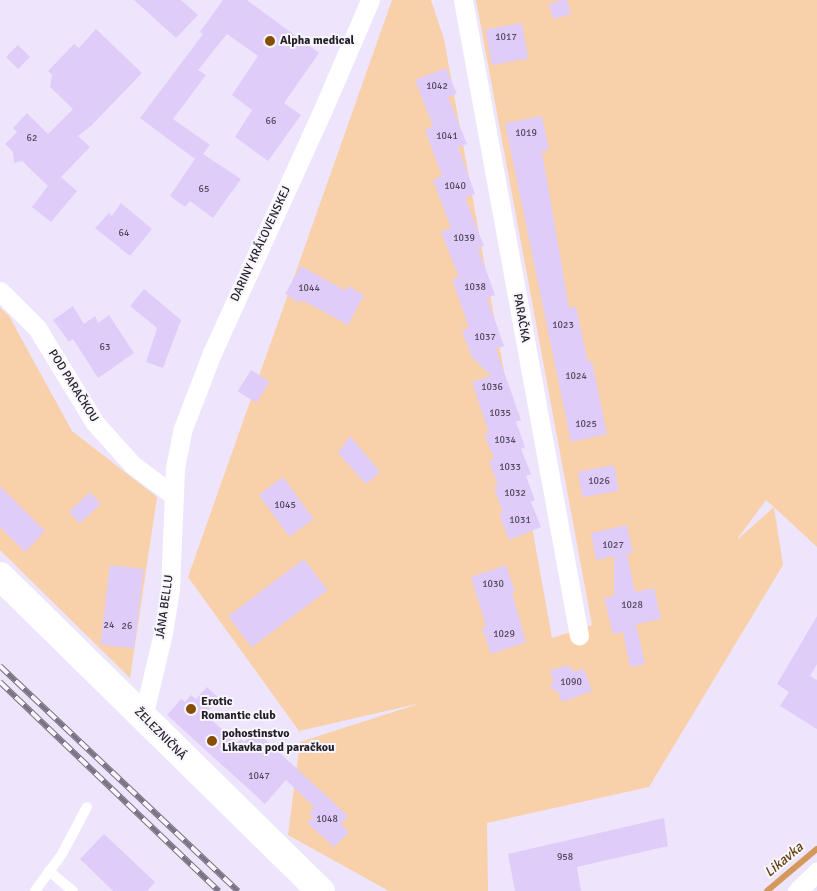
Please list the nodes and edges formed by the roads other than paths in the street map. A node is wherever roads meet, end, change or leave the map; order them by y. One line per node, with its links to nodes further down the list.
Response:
1 (370, 0): 4 (street, DARINY KRÁĽOVENSKEJ)
2 (463, 0): 6 (street, PARAČKA)
3 (0, 291): 4 (street, POD PARAČKOU)
4 (173, 495): 7 (street, JÁNA BELLU)
5 (0, 576): 7 (street, ŽELEZNIČNÁ)
6 (579, 636)
7 (143, 717): 13 (street, ŽELEZNIČNÁ)
8 (87, 807): 9 (lane)
9 (49, 871): 11 (lane); 12 (lane)
10 (817, 872): 14 (street)
11 (35, 891)
12 (73, 891)
13 (321, 891)
14 (797, 891)

